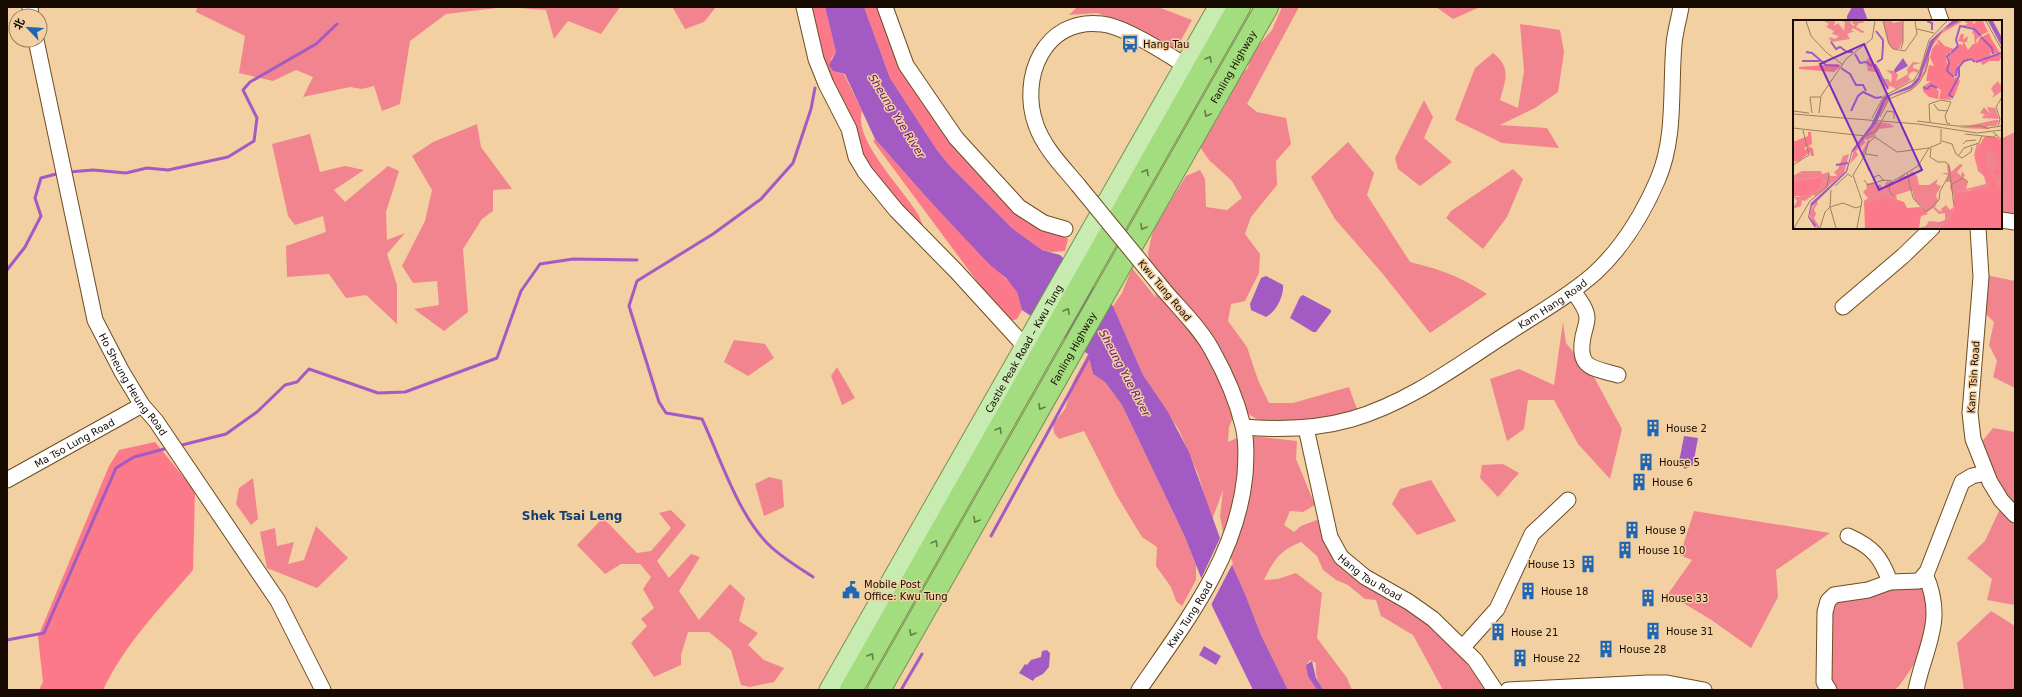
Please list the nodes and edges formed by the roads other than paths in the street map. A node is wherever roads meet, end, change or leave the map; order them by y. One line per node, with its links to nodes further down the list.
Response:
1 (804, 7): 19 (street)
2 (885, 7): 13 (street)
3 (1218, 7): 10 (main road, Castle Peak Road – Kwu Tung)
4 (1239, 7): 16 (highway, one-way to 4)
5 (1267, 7): 35 (highway, Fanling Highway, one-way to 35)
6 (1681, 7): 17 (street, Kam Hang Road)
7 (1936, 7): 8 (street)
8 (1941, 20)
9 (38, 48): 21 (street, Ho Sheung Heung Road)
10 (1186, 66): 16 (main road, Castle Peak Road – Kwu Tung); 22 (street, Kwu Tung Road, bridge)
11 (2002, 220): 12 (street)
12 (2015, 222)
13 (1065, 229)
14 (1931, 229): 18 (street)
15 (1978, 229): 24 (street, Kam Tsin Road)
16 (1090, 250): 19 (highway, one-way to 16); 19 (main road, Castle Peak Road – Kwu Tung)
17 (1573, 291): 20 (street); 23 (street, Kam Hang Road)
18 (1843, 307)
19 (1037, 344): 33 (main road, Castle Peak Road – Kwu Tung); 34 (highway, one-way to 19)
20 (1618, 375)
21 (142, 405): 25 (street, Ma Tso Lung Road); 32 (street, Ho Sheung Heung Road)
22 (1244, 427): 23 (street, Kam Hang Road); 36 (street, Kwu Tung Road)
23 (1306, 428): 31 (street, Hang Tau Road)
24 (1986, 473): 27 (street, Kam Tsin Road); 29 (street)
25 (7, 480)
26 (1568, 500): 31 (street)
27 (2015, 515)
28 (1848, 536): 30 (street)
29 (1925, 574): 30 (street); 41 (street)
30 (1890, 582): 40 (street)
31 (1463, 647): 37 (street, Hang Tau Road)
32 (323, 690)
33 (829, 690)
34 (852, 690)
35 (879, 690)
36 (1139, 690)
37 (1495, 690)
38 (1508, 690): 39 (street)
39 (1704, 690)
40 (1829, 690)
41 (1916, 690)

